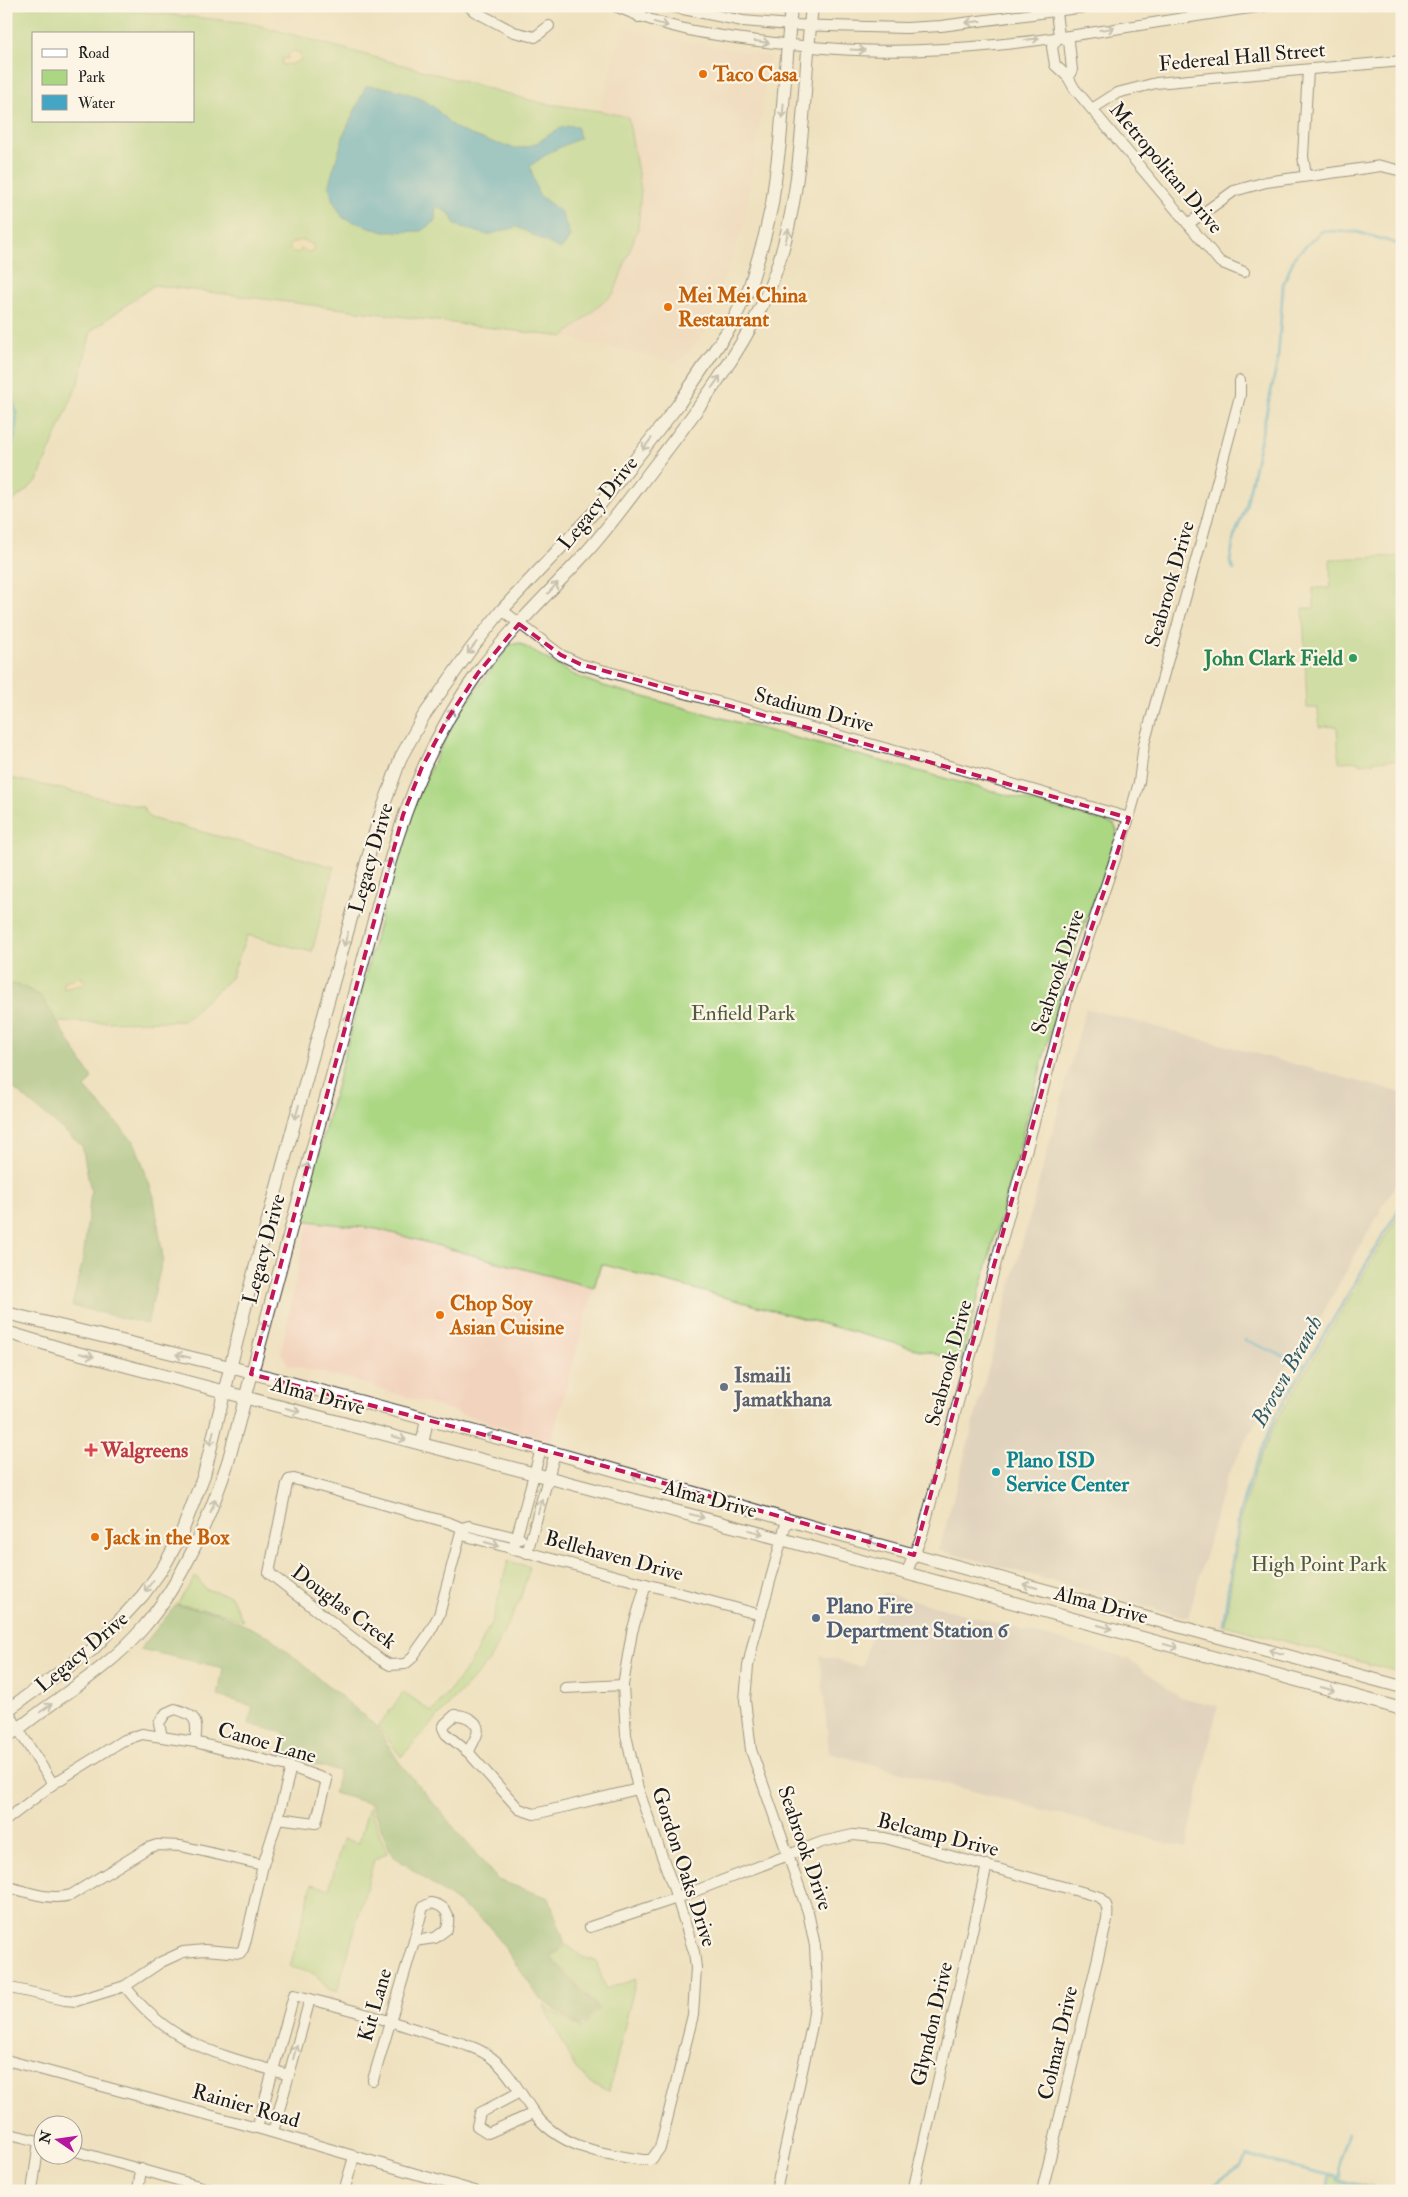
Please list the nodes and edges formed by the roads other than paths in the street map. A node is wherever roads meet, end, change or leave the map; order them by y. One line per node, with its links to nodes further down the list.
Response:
1 (469, 6): 13 (street)
2 (615, 6): 10 (street)
3 (644, 6): 10 (street)
4 (668, 6): 11 (street)
5 (792, 6): 11 (main road, Legacy Drive)
6 (812, 6): 12 (main road, Legacy Drive)
7 (1093, 6): 9 (street)
8 (1265, 6): 14 (street, one-way to 8)
9 (1056, 12): 12 (street, one-way to 12); 14 (street, Metropolitan Drive)
10 (639, 17): 15 (street, one-way to 15)
11 (790, 24): 12 (street); 15 (main road, Legacy Drive)
12 (810, 25): 16 (main road, Legacy Drive)
13 (549, 26)
14 (1059, 36): 16 (street, one-way to 14); 19 (street, Metropolitan Drive); 19 (street, Metropolitan Drive)
15 (788, 45): 16 (street); 25 (main road, Legacy Drive, one-way to 25)
16 (809, 46): 26 (main road, Legacy Drive, one-way to 16)
17 (1402, 61): 18 (street, Federeal Hall Street)
18 (1308, 70): 20 (street, Federeal Hall Street); 22 (street)
19 (1068, 77): 20 (street, Metropolitan Drive)
20 (1092, 109): 23 (street, Metropolitan Drive)
21 (1402, 171): 22 (street)
22 (1306, 176): 23 (street)
23 (1188, 224): 24 (street, Metropolitan Drive)
24 (1244, 272)
25 (754, 273): 26 (main road); 28 (main road, Legacy Drive)
26 (772, 282): 29 (main road, Legacy Drive, one-way to 26)
27 (1240, 381): 32 (street, Seabrook Drive)
28 (678, 405): 29 (main road); 30 (main road, Legacy Drive, one-way to 30)
29 (690, 418): 31 (main road, Legacy Drive, one-way to 29)
30 (502, 610): 31 (street, Stadium Drive); 33 (main road, Legacy Drive, one-way to 33)
31 (519, 624): 32 (street, Stadium Drive); 34 (main road, Legacy Drive, one-way to 31)
32 (1129, 818): 58 (street, Seabrook Drive)
33 (310, 1065): 34 (main road); 35 (main road, Legacy Drive, one-way to 35)
34 (332, 1069): 36 (main road, Legacy Drive, one-way to 34)
35 (270, 1215): 36 (main road); 41 (main road, Legacy Drive)
36 (292, 1221): 42 (main road, Legacy Drive, one-way to 36)
37 (6, 1312): 38 (main road, Alma Drive)
38 (72, 1330): 40 (main road); 41 (main road, Alma Drive, one-way to 38)
39 (6, 1332): 40 (main road, Alma Drive)
40 (66, 1350): 43 (main road, Alma Drive, one-way to 43)
41 (230, 1367): 42 (main road, Alma Drive); 43 (main road, Legacy Drive)
42 (251, 1374): 44 (main road, Legacy Drive); 45 (main road, Alma Drive)
43 (224, 1391): 44 (main road, Alma Drive); 59 (main road, Legacy Drive, one-way to 59)
44 (246, 1398): 46 (main road, Alma Drive, one-way to 46); 62 (main road, Legacy Drive, one-way to 44)
45 (426, 1420): 46 (main road); 47 (main road, Alma Drive, one-way to 45)
46 (422, 1444): 49 (main road, Alma Drive)
47 (540, 1449): 48 (main road, Alma Drive); 49 (street)
48 (555, 1453): 50 (street); 51 (main road, Alma Drive, one-way to 48)
49 (534, 1473): 50 (main road, Alma Drive); 53 (street)
50 (548, 1477): 54 (main road, Alma Drive, one-way to 54); 55 (street, one-way to 50)
51 (787, 1520): 54 (street, Seabrook Drive); 58 (main road, Alma Drive, one-way to 51)
52 (462, 1528): 53 (street, Bellehaven Drive); 56 (street, Bellehaven Drive, one-way to 56); 60 (street, Bellehaven Drive); 60 (street, Douglas Creek)
53 (516, 1538): 55 (street, Bellehaven Drive); 56 (street)
54 (782, 1539): 61 (main road, Alma Drive); 65 (street, Seabrook Drive)
55 (530, 1541): 57 (street)
56 (513, 1550): 57 (street, Bellehaven Drive)
57 (527, 1553): 63 (street, Bellehaven Drive)
58 (914, 1555): 61 (street, Seabrook Drive); 64 (main road, Alma Drive, one-way to 58)
59 (164, 1566): 62 (main road); 71 (main road, Legacy Drive, one-way to 71)
60 (269, 1573)
61 (906, 1574): 66 (main road, Alma Drive, one-way to 66)
62 (178, 1577): 72 (main road, Legacy Drive, one-way to 62)
63 (646, 1584): 65 (street, Bellehaven Drive); 67 (street, Gordon Oaks Drive)
64 (1127, 1613): 66 (main road); 68 (main road, Alma Drive, one-way to 64)
65 (761, 1615): 82 (street, Seabrook Drive)
66 (1124, 1633): 70 (main road, Alma Drive, one-way to 70)
67 (623, 1685): 69 (street); 79 (street, Gordon Oaks Drive)
68 (1402, 1687)
69 (565, 1688)
70 (1402, 1709)
71 (7, 1710): 72 (street)
72 (18, 1730): 73 (main road, Legacy Drive); 78 (street)
73 (6, 1737)
74 (162, 1737): 75 (street, Canoe Lane); 75 (street, Canoe Lane); 78 (street, Canoe Lane)
75 (195, 1742): 77 (street, Canoe Lane)
76 (469, 1753): 79 (street)
77 (291, 1767): 80 (street); 80 (street, Canoe Lane)
78 (53, 1784): 81 (street, Canoe Lane)
79 (638, 1789): 86 (street, Gordon Oaks Drive)
80 (278, 1818): 83 (street)
81 (6, 1820)
82 (788, 1854): 84 (street, Belcamp Drive); 86 (street, Belcamp Drive); 113 (street, Seabrook Drive)
83 (263, 1865): 85 (street); 90 (street)
84 (987, 1866): 87 (street, Belcamp Drive); 114 (street, Glyndon Drive)
85 (6, 1886)
86 (677, 1898): 88 (street, Belcamp Drive); 99 (street, Gordon Oaks Drive)
87 (1106, 1903): 115 (street, Colmar Drive)
88 (590, 1927)
89 (414, 1941): 93 (street, Kit Lane)
90 (125, 1986): 91 (street); 95 (street)
91 (6, 1987)
92 (310, 1999): 93 (street); 95 (street); 96 (street, one-way to 92)
93 (390, 2021): 97 (street, Kit Lane); 98 (street)
94 (6, 2060): 100 (street, Rainier Road)
95 (274, 2071): 96 (street); 100 (street)
96 (289, 2075): 102 (street)
97 (372, 2080)
98 (520, 2092): 99 (street); 99 (street)
99 (534, 2113)
100 (257, 2128): 102 (street, Rainier Road)
101 (6, 2132): 103 (street)
102 (273, 2132): 105 (street, Rainier Road)
103 (32, 2139)
104 (82, 2153): 107 (street)
105 (354, 2157): 111 (street); 112 (street, Rainier Road)
106 (37, 2164): 108 (street)
107 (141, 2169): 109 (street); 110 (street)
108 (32, 2191)
109 (138, 2191)
110 (216, 2191)
111 (344, 2191)
112 (475, 2191)
113 (776, 2191)
114 (913, 2191)
115 (1042, 2191)

